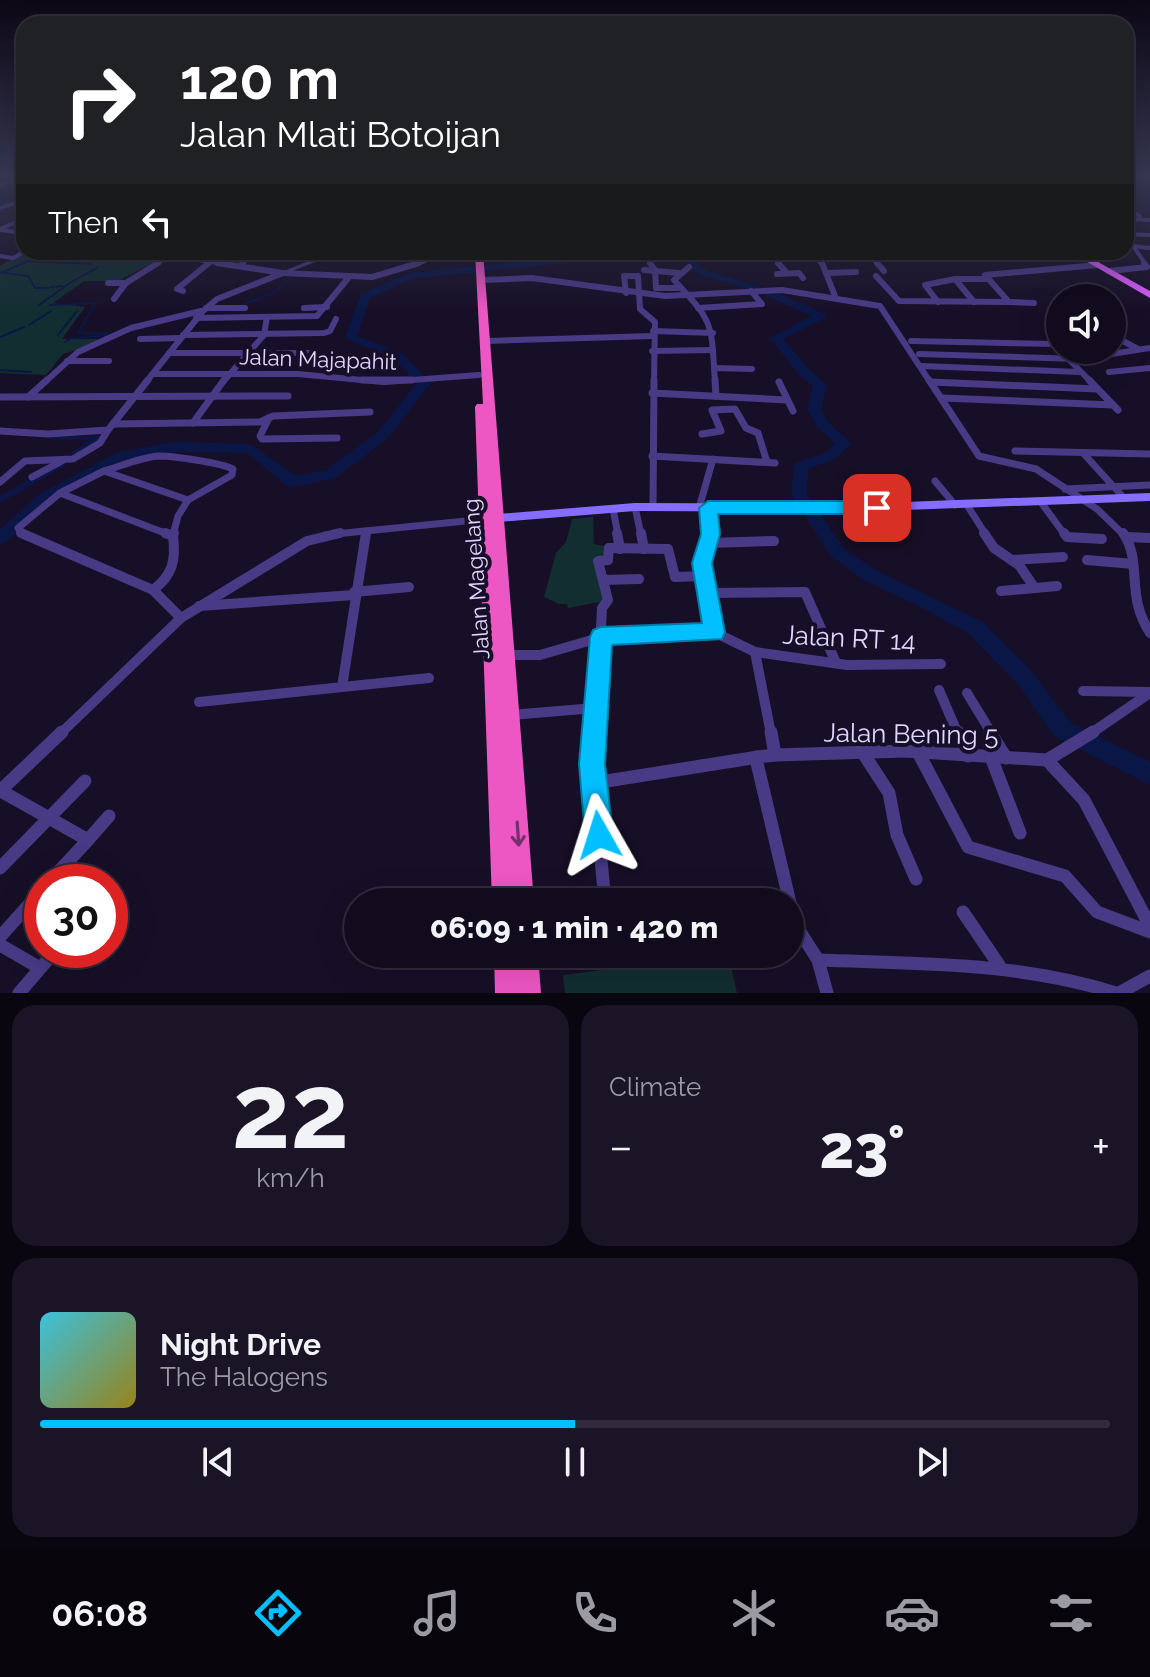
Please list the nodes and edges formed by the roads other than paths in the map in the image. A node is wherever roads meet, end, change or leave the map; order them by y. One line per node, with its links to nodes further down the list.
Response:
1 (1134, 250): 22 (street)
2 (0, 256): 4 (street)
3 (16, 256): 4 (street)
4 (13, 258): 19 (street)
5 (162, 260): 40 (street)
6 (202, 260): 16 (street)
7 (245, 260): 20 (street)
8 (316, 260): 29 (street)
9 (426, 260): 35 (street)
10 (475, 260): 27 (highway, Jalan Magelang)
11 (479, 260): 27 (highway, Jalan Magelang)
12 (776, 260): 31 (street)
13 (818, 260): 32 (street)
14 (874, 260): 25 (street)
15 (1089, 260): 18 (main road)
16 (208, 261): 20 (street); 42 (street)
17 (650, 262): 24 (street)
18 (1098, 265): 26 (main road); 38 (street)
19 (1, 266)
20 (240, 266): 29 (street)
21 (689, 267): 30 (street)
22 (1148, 267): 26 (street)
23 (644, 270): 24 (street)
24 (655, 271): 30 (street); 41 (street)
25 (884, 271)
26 (1109, 271): 46 (main road)
27 (479, 272): 44 (street); 67 (highway, Jalan Magelang); 93 (highway, Jalan Magelang)
28 (856, 272): 32 (street)
29 (283, 273): 35 (street); 58 (street)
30 (679, 273): 41 (street)
31 (787, 273): 33 (street); 36 (street)
32 (827, 273): 48 (street)
33 (777, 274)
34 (876, 276): 50 (street)
35 (349, 277): 54 (street)
36 (803, 278)
37 (955, 279): 38 (street); 50 (street); 51 (street)
38 (988, 279): 52 (street)
39 (108, 283): 40 (street)
40 (126, 283): 49 (street)
41 (678, 288): 47 (street)
42 (183, 291)
43 (751, 291): 47 (street); 48 (street); 57 (street)
44 (626, 293): 45 (street); 45 (street)
45 (640, 294): 47 (street); 63 (street)
46 (1150, 295)
47 (685, 296): 57 (street)
48 (835, 296): 129 (street)
49 (114, 299)
50 (938, 302): 51 (street)
51 (974, 302): 52 (street)
52 (1009, 302): 53 (street)
53 (1034, 303)
54 (327, 307): 56 (street); 59 (street)
55 (245, 308): 58 (street)
56 (304, 308)
57 (698, 308): 62 (street)
58 (204, 309): 60 (street); 80 (street)
59 (267, 317): 60 (street); 64 (street)
60 (196, 318): 65 (street)
61 (336, 319): 64 (street)
62 (713, 333): 63 (street); 73 (street)
63 (653, 334): 67 (street); 75 (street)
64 (264, 335): 65 (street); 76 (street)
65 (182, 336): 66 (street); 77 (street)
66 (140, 339)
67 (487, 341): 141 (highway, Jalan Magelang)
68 (1126, 342): 72 (street)
69 (982, 343): 70 (street); 82 (street); 83 (street)
70 (1046, 344)
71 (1150, 348): 72 (street)
72 (1139, 349): 74 (street)
73 (713, 350): 75 (street); 85 (street)
74 (1126, 350)
75 (652, 351): 98 (street)
76 (248, 352): 77 (street); 78 (street); 91 (street)
77 (169, 353): 92 (street)
78 (309, 353)
79 (1046, 359): 83 (street)
80 (67, 361): 81 (street); 104 (street)
81 (109, 361)
82 (921, 361): 83 (street); 83 (street); 95 (street)
83 (993, 362): 86 (street); 96 (street)
84 (1073, 364): 89 (street)
85 (714, 368): 88 (street); 102 (street)
86 (1007, 368): 89 (street); 96 (street)
87 (1150, 368): 90 (street)
88 (752, 369)
89 (1081, 372): 97 (street)
90 (1109, 372)
91 (229, 373): 92 (street, Jalan Majapahit); 93 (street, Jalan Majapahit); 99 (street)
92 (154, 374): 100 (street)
93 (479, 375): 141 (highway, Jalan Magelang)
94 (779, 382): 106 (street)
95 (931, 382): 96 (street); 105 (street)
96 (1018, 387): 97 (street); 107 (street)
97 (1097, 389): 107 (street)
98 (652, 393): 102 (street); 120 (street)
99 (212, 395): 100 (street); 101 (street); 112 (street)
100 (136, 396): 104 (street); 113 (street)
101 (288, 396)
102 (716, 396): 106 (street)
103 (0, 397): 104 (street)
104 (27, 398)
105 (942, 398): 107 (street); 108 (street)
106 (787, 400): 109 (street)
107 (1030, 402)
108 (950, 408)
109 (793, 411)
110 (370, 412): 111 (street)
111 (269, 417): 112 (street); 116 (street)
112 (193, 423): 113 (street)
113 (111, 427): 114 (street); 122 (street)
114 (1, 433)
115 (702, 434): 121 (street)
116 (337, 438)
117 (1015, 451): 118 (street)
118 (1083, 453): 119 (street); 127 (street)
119 (1150, 454)
120 (652, 456): 121 (street); 138 (street)
121 (713, 459): 139 (street)
122 (63, 461): 124 (street); 126 (street)
123 (104, 471): 130 (street); 134 (street); 134 (street)
124 (32, 477)
125 (935, 481): 136 (street)
126 (0, 482)
127 (1111, 484): 128 (street); 129 (street); 132 (street)
128 (1150, 485)
129 (1065, 489): 133 (street)
130 (60, 493): 143 (street); 161 (street)
131 (1150, 497): 132 (main road)
132 (1124, 498): 133 (main road)
133 (1080, 499): 135 (main road); 144 (street)
134 (188, 500): 143 (street)
135 (1040, 501): 136 (main road); 146 (street)
136 (961, 505): 139 (main road); 152 (street)
137 (635, 507): 138 (main road); 140 (main road); 150 (street)
138 (653, 507): 139 (main road)
139 (703, 508): 148 (street)
140 (613, 509): 141 (main road); 149 (street)
141 (492, 518): 142 (street); 171 (highway, Jalan Magelang); 191 (highway, Jalan Magelang)
142 (366, 531): 164 (street); 165 (street)
143 (173, 536): 161 (street)
144 (1127, 537): 145 (street); 154 (street)
145 (1150, 538)
146 (1102, 539)
147 (774, 541): 148 (street)
148 (709, 543): 155 (street)
149 (620, 549): 150 (street); 157 (street)
150 (644, 549): 155 (street)
151 (1063, 557): 152 (street)
152 (1013, 560): 160 (street)
153 (1087, 560): 154 (street)
154 (1133, 564): 168 (street)
155 (704, 576): 163 (street)
156 (639, 579): 157 (street)
157 (603, 580): 169 (street)
158 (1057, 586): 160 (street)
159 (409, 587): 164 (street)
160 (1034, 587): 162 (street)
161 (153, 590): 166 (street)
162 (1001, 591)
163 (707, 593): 167 (street); 172 (street)
164 (354, 594): 165 (street); 175 (street)
165 (197, 606): 166 (street)
166 (181, 618): 194 (street)
167 (714, 632): 169 (street, Jalan RT 14); 170 (street, Jalan RT 14)
168 (1150, 633)
169 (601, 637): 171 (street, Jalan RT 14); 181 (street)
170 (755, 652): 172 (street, Jalan RT 14); 185 (street)
171 (507, 655): 182 (highway, Jalan Magelang)
172 (836, 663): 173 (street, Jalan RT 14)
173 (941, 664)
174 (429, 678): 175 (street)
175 (342, 687): 180 (street)
176 (939, 690): 186 (street)
177 (1083, 691): 179 (street)
178 (967, 693): 189 (street)
179 (1150, 693): 190 (street)
180 (199, 702)
181 (595, 708): 182 (street); 193 (street)
182 (510, 715): 191 (highway, Jalan Magelang)
183 (918, 752): 184 (street, Jalan Bening 5); 186 (street, Jalan Bening 5); 208 (street)
184 (863, 753): 185 (street, Jalan Bening 5); 201 (street)
185 (775, 755): 187 (street, Jalan Bening 5)
186 (968, 756): 188 (street, Jalan Bening 5)
187 (758, 757): 193 (street, Jalan Bening 5); 205 (street)
188 (991, 757): 189 (street, Jalan Bening 5); 197 (street)
189 (1006, 758): 190 (street, Jalan Bening 5)
190 (1047, 760): 208 (street)
191 (506, 768): 202 (highway, Jalan Magelang); 203 (highway, Jalan Magelang, one-way to 203)
192 (85, 781): 196 (street)
193 (594, 783): 204 (street)
194 (0, 791): 196 (street)
195 (109, 816): 198 (street)
196 (49, 818): 198 (street); 200 (street)
197 (1020, 833)
198 (88, 840): 199 (street)
199 (66, 864)
200 (0, 868)
201 (916, 879)
202 (504, 888)
203 (520, 888)
204 (604, 888)
205 (785, 888)
206 (24, 910): 209 (street)
207 (963, 912): 214 (street)
208 (1150, 929)
209 (0, 937)
210 (804, 940): 213 (street)
211 (0, 945): 212 (street)
212 (24, 959)
213 (818, 960): 214 (street); 222 (street)
214 (999, 965): 223 (street)
215 (40, 968): 219 (street)
216 (507, 968): 220 (highway)
217 (527, 968): 221 (highway)
218 (1150, 976): 223 (street)
219 (19, 993)
220 (508, 993)
221 (528, 993)
222 (827, 993)
223 (1118, 993)

